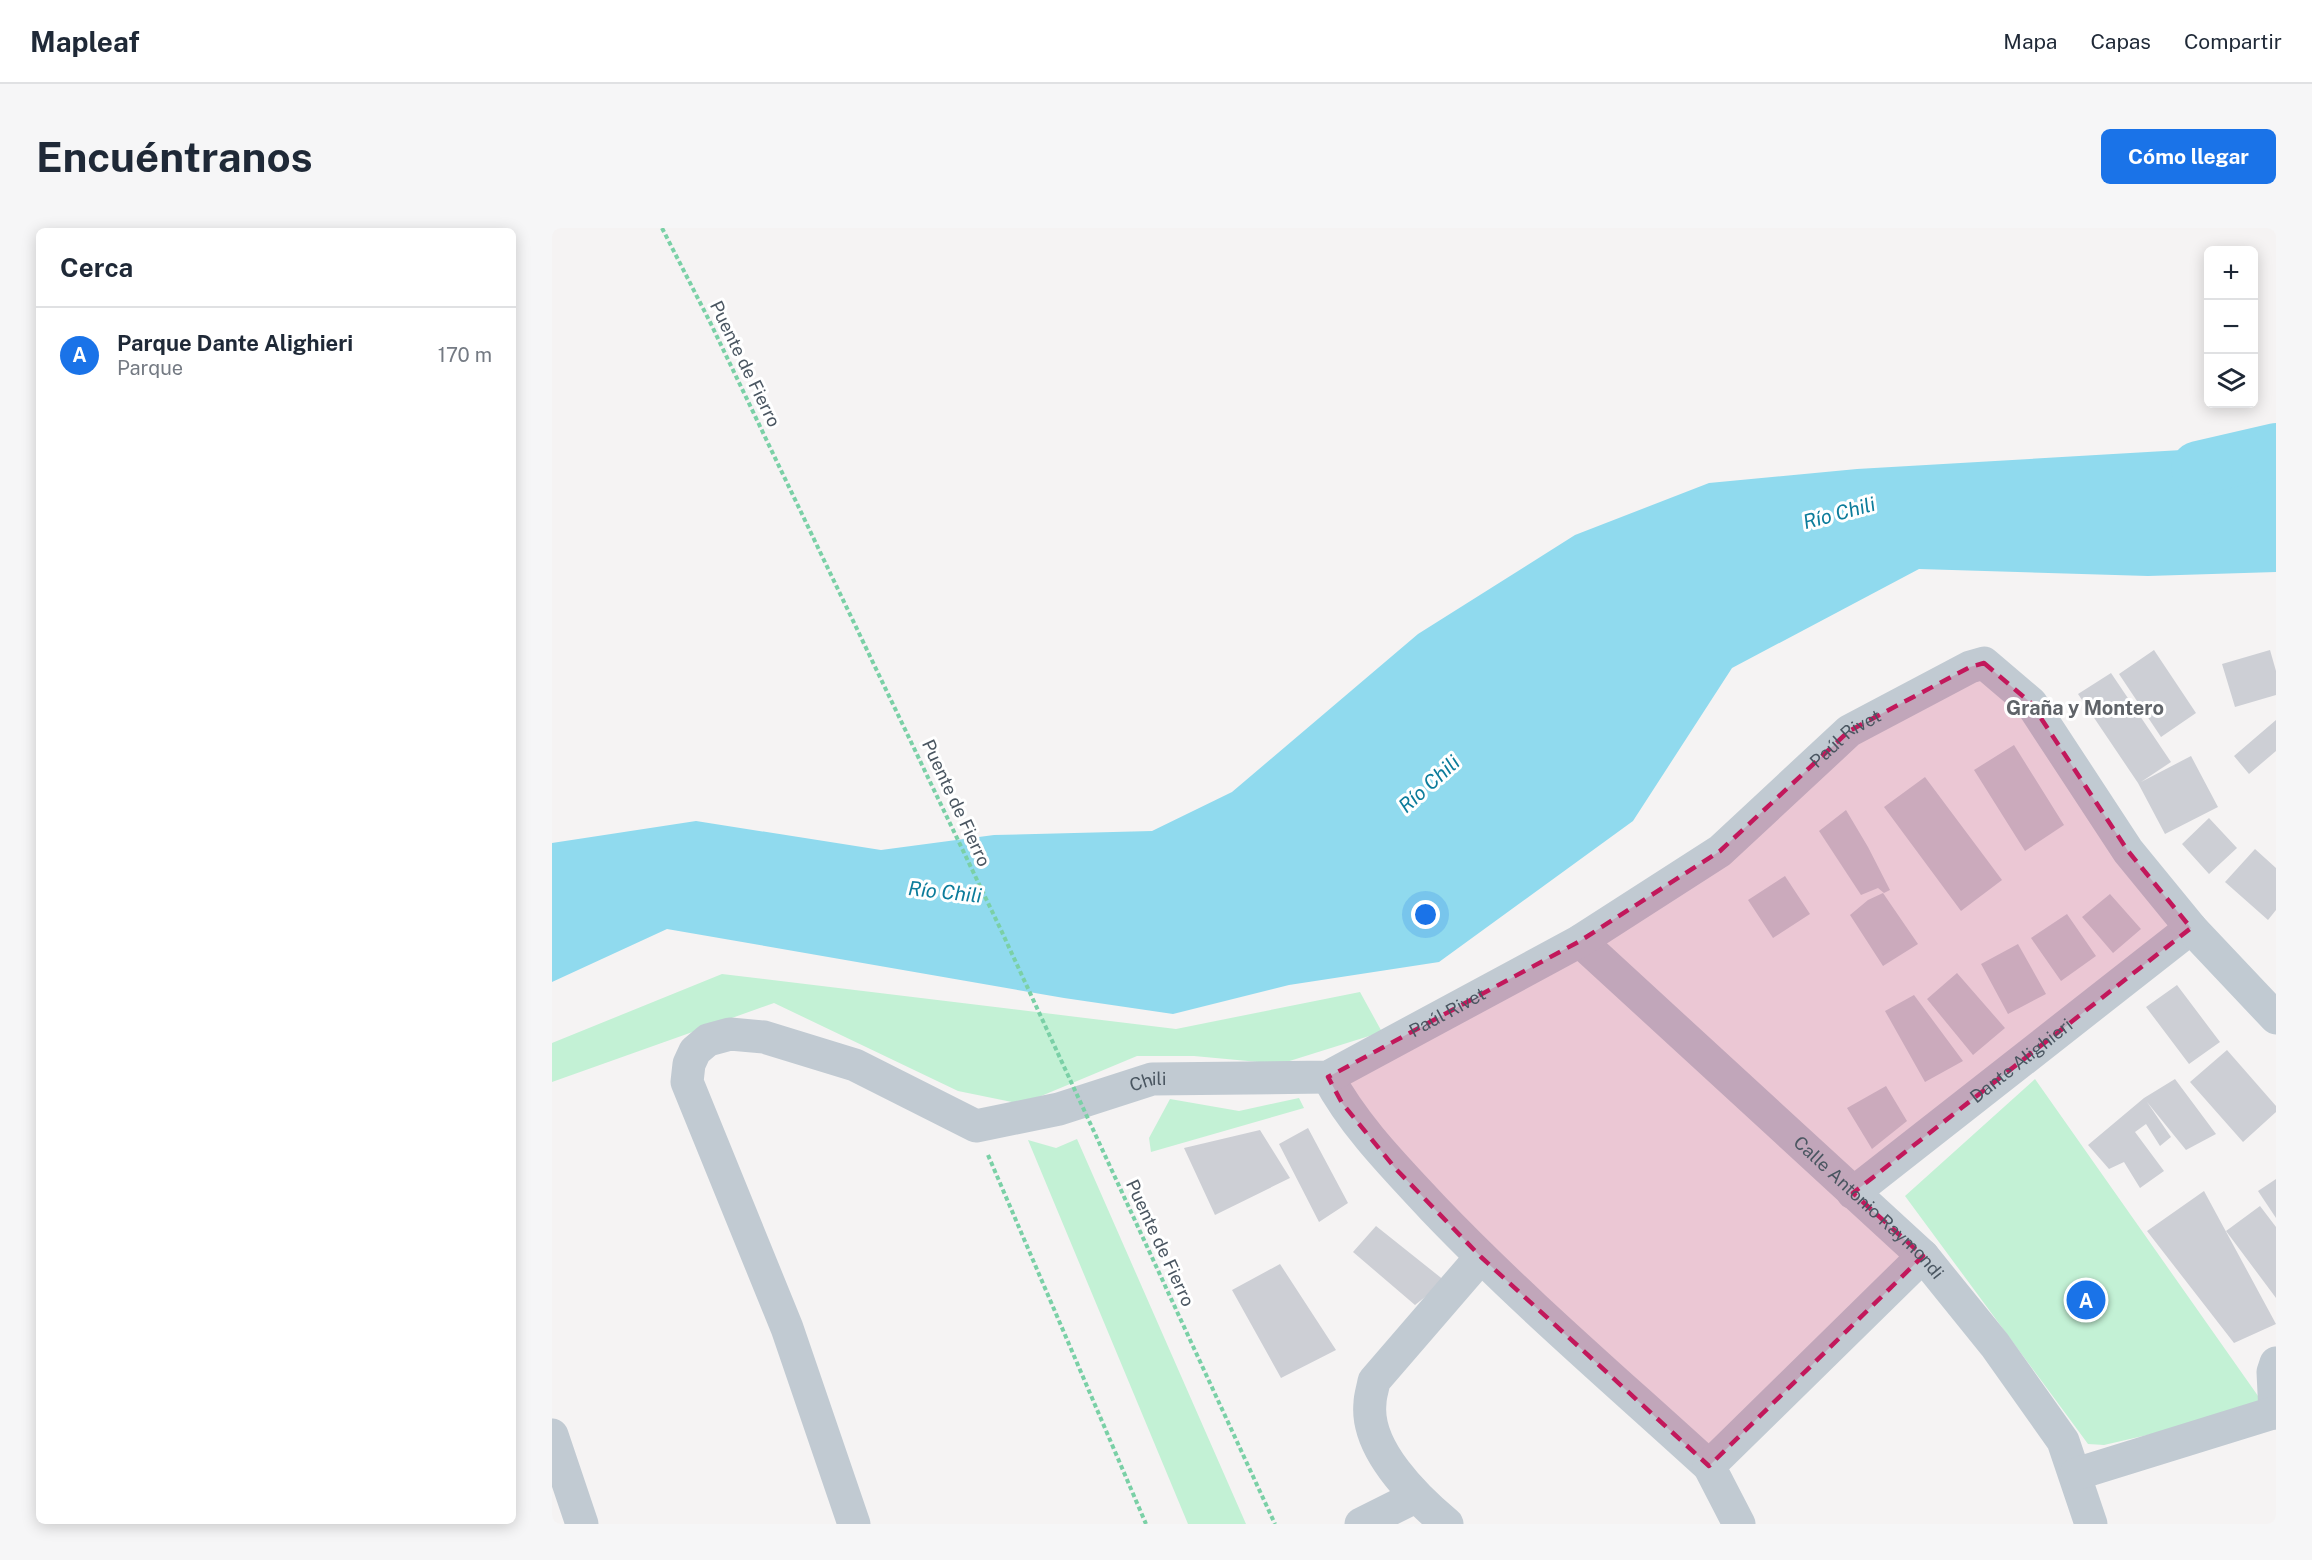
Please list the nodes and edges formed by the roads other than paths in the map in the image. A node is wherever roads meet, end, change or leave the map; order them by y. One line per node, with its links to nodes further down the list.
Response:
1 (2191, 928): 2 (street, Paúl Rivet); 3 (street, Paúl Rivet); 5 (street, Dante Alighieri)
2 (1580, 941): 4 (street, Paúl Rivet); 5 (street, Calle Antonio Raymondi)
3 (2276, 1018)
4 (1328, 1077): 7 (street); 15 (street, Chili)
5 (1853, 1193): 6 (street, Calle Antonio Raymondi)
6 (1923, 1256): 11 (street); 12 (street, Calle Antonio Raymondi)
7 (1480, 1257): 11 (street); 13 (street)
8 (2276, 1363): 9 (street)
9 (2276, 1412): 12 (street)
10 (552, 1435): 14 (street)
11 (1709, 1466): 18 (street)
12 (2076, 1474): 19 (street, Calle Antonio Raymondi)
13 (1415, 1497): 16 (street); 17 (street)
14 (582, 1524)
15 (854, 1524)
16 (1361, 1524)
17 (1448, 1524)
18 (1739, 1524)
19 (2091, 1524)

